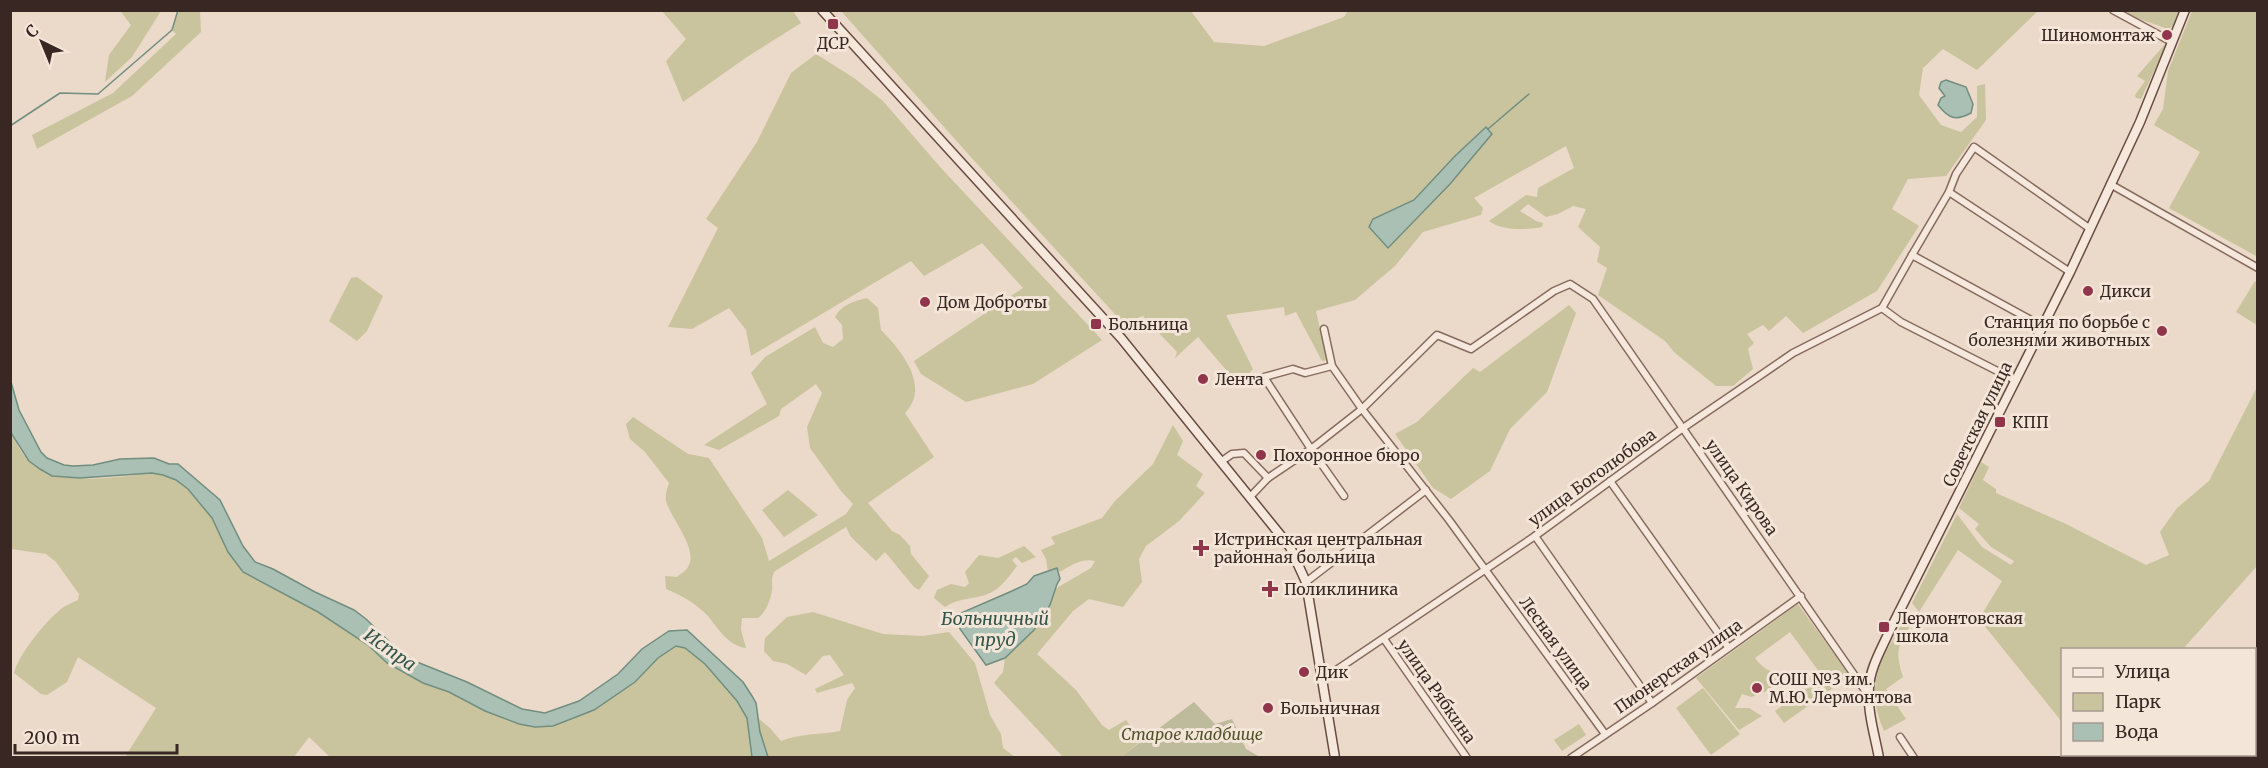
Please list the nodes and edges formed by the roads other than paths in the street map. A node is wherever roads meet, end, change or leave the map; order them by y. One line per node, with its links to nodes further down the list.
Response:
1 (822, 10): 19 (street)
2 (2113, 10): 4 (street)
3 (2185, 10): 4 (street, Советская улица)
4 (2172, 42): 5 (street, Советская улица)
5 (2110, 184): 7 (street, Советская улица); 9 (street)
6 (1949, 192): 7 (street); 8 (street); 10 (street)
7 (2090, 228): 10 (street, Советская улица)
8 (1912, 255): 11 (street); 12 (street)
9 (2258, 268)
10 (2070, 272): 12 (street, Советская улица)
11 (1882, 308): 15 (street); 17 (street, улица Боголюбова)
12 (2042, 327): 15 (street, Советская улица)
13 (1324, 329): 14 (street)
14 (1332, 366): 16 (street, Лесная улица); 18 (street)
15 (2015, 381): 32 (street, Советская улица)
16 (1362, 409): 17 (street, улица Кирова); 18 (street); 22 (street, Лесная улица)
17 (1683, 428): 21 (street, улица Боголюбова); 28 (street, улица Кирова)
18 (1311, 449): 20 (street); 23 (street)
19 (1222, 461): 20 (street); 24 (street)
20 (1268, 478): 24 (street)
21 (1610, 481): 25 (street, улица Боголюбова); 30 (street)
22 (1426, 490): 26 (street, Лесная улица); 27 (street)
23 (1344, 496)
24 (1250, 497): 27 (street)
25 (1534, 536): 26 (street, улица Боголюбова); 33 (street)
26 (1485, 569): 29 (street, улица Боголюбова); 34 (street, Лесная улица)
27 (1306, 582): 31 (street)
28 (1801, 596): 30 (street, Пионерская улица); 32 (street, улица Кирова)
29 (1384, 639): 31 (street, улица Боголюбова); 37 (street, улица Рябкина)
30 (1728, 648): 33 (street, Пионерская улица)
31 (1323, 680): 36 (street)
32 (1869, 689): 39 (street, Советская улица)
33 (1652, 703): 34 (street, Пионерская улица)
34 (1605, 734): 38 (street, Пионерская улица)
35 (1900, 737): 40 (street)
36 (1335, 758)
37 (1467, 758)
38 (1571, 758)
39 (1879, 758)
40 (1914, 758)

